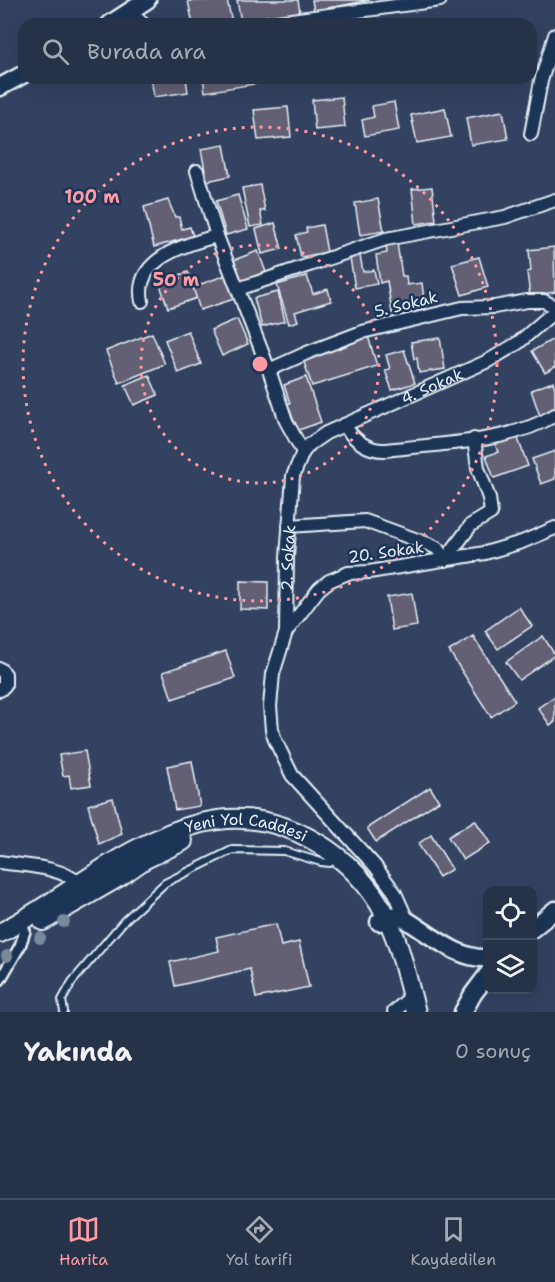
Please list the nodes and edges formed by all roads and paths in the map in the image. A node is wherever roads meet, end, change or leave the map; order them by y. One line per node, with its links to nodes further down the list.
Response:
1 (147, 0): 3 (street)
2 (440, 0): 6 (street)
3 (130, 12): 4 (street); 5 (street)
4 (120, 18)
5 (136, 18)
6 (306, 18)
7 (555, 35): 10 (street)
8 (18, 77): 9 (street)
9 (0, 87)
10 (531, 134)
11 (197, 171): 13 (street)
12 (555, 200): 14 (street)
13 (217, 236): 14 (street); 15 (street)
14 (238, 289): 17 (street)
15 (142, 301)
16 (555, 309): 17 (street, 5. Sokak); 19 (street, 4. Sokak)
17 (269, 370): 21 (street)
18 (555, 415): 20 (street)
19 (344, 425): 20 (street); 21 (street, 4. Sokak)
20 (474, 440): 24 (street, 20. Sokak)
21 (303, 452): 22 (street, 2. Sokak)
22 (289, 526): 24 (street); 25 (street, 2. Sokak)
23 (555, 528): 24 (street)
24 (445, 560): 25 (street, 20. Sokak)
25 (286, 632): 33 (street, 2. Sokak)
26 (0, 669): 27 (street)
27 (0, 690)
28 (0, 862): 30 (street)
29 (330, 863): 32 (main road, Yeni Yol Caddesi); 35 (main road, Yeni Yol Caddesi); 42 (lane)
30 (80, 884): 32 (main road, Yeni Yol Caddesi); 36 (main road, Yeni Yol Caddesi)
31 (555, 910): 34 (street)
32 (382, 919): 33 (street); 41 (main road, Yeni Yol Caddesi)
33 (407, 920): 38 (street)
34 (537, 924)
35 (25, 931): 37 (main road, Yeni Yol Caddesi); 39 (street)
36 (0, 933)
37 (0, 945)
38 (483, 958)
39 (0, 980)
40 (483, 981): 43 (street)
41 (406, 1009)
42 (64, 1012)
43 (463, 1012)

